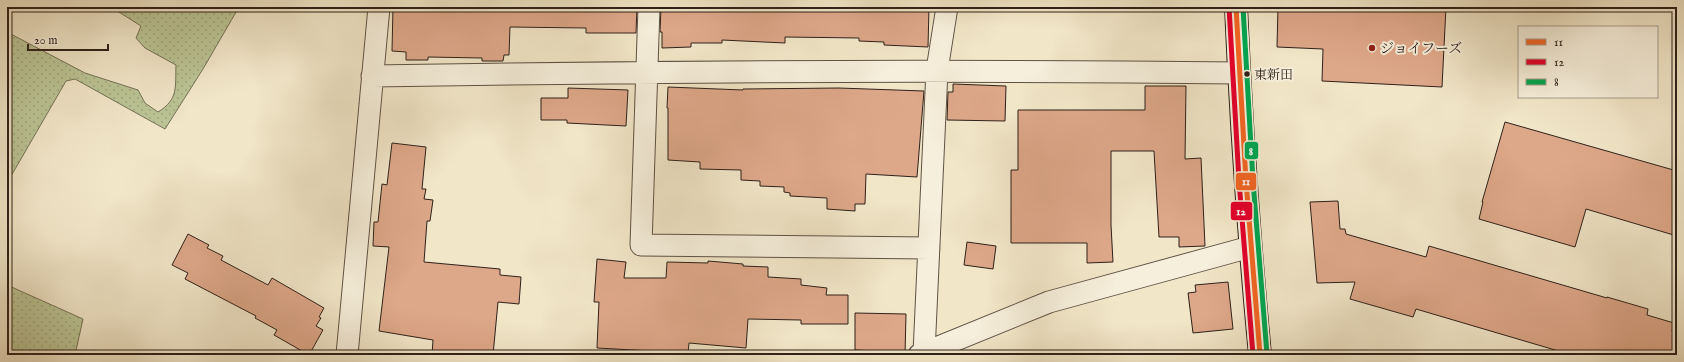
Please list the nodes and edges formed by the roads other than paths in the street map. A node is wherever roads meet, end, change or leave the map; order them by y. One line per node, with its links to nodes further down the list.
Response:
1 (379, 7): 8 (street)
2 (649, 7): 6 (street)
3 (947, 7): 5 (street)
4 (1236, 7): 7 (street)
5 (937, 70): 6 (street); 7 (street); 10 (street)
6 (647, 71): 8 (street); 10 (street)
7 (1239, 73): 9 (street)
8 (372, 76): 12 (street)
9 (1250, 247): 11 (street); 13 (street)
10 (930, 248): 11 (street)
11 (921, 354)
12 (347, 355)
13 (1260, 355)

